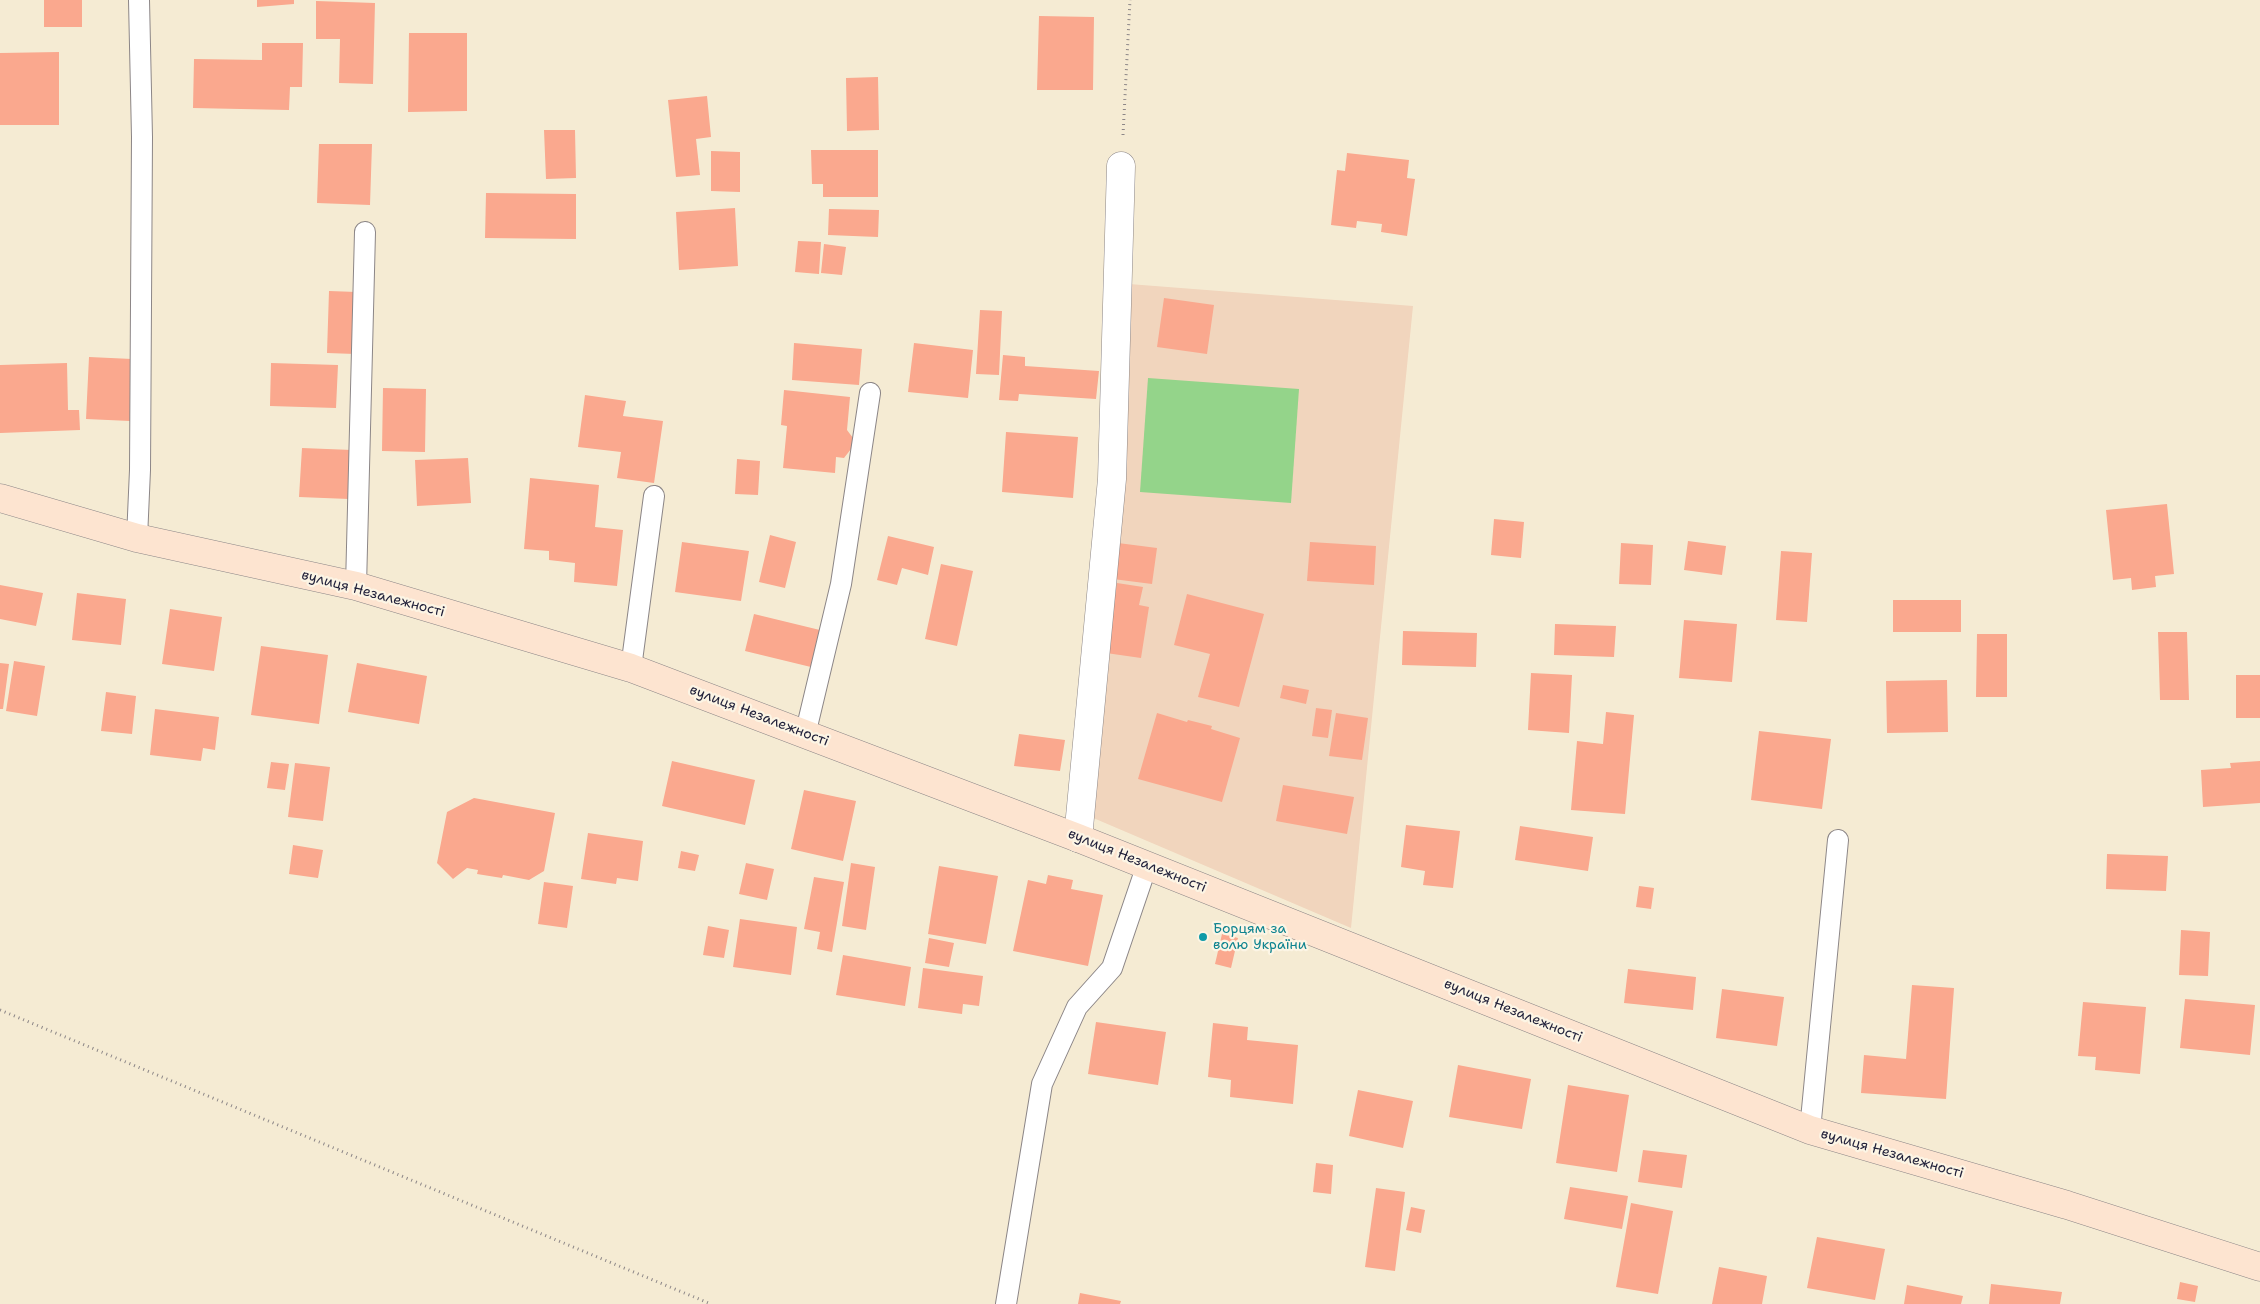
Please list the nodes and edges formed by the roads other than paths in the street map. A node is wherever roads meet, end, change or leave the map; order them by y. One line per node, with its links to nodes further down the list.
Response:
1 (139, 0): 7 (lane)
2 (1121, 166): 11 (street)
3 (365, 232): 8 (lane)
4 (870, 393): 10 (lane)
5 (654, 496): 9 (lane)
6 (0, 498): 7 (street, вулиця Незалежності)
7 (137, 538): 8 (street, вулиця Незалежності)
8 (356, 586): 9 (street, вулиця Незалежності)
9 (631, 668): 10 (street, вулиця Незалежності)
10 (805, 734): 11 (street, вулиця Незалежності)
11 (1078, 838): 13 (street, вулиця Незалежності)
12 (1838, 840): 14 (lane)
13 (1147, 865): 14 (street, вулиця Незалежності); 16 (lane)
14 (1810, 1130): 15 (street, вулиця Незалежності)
15 (2260, 1267)
16 (1006, 1304)

